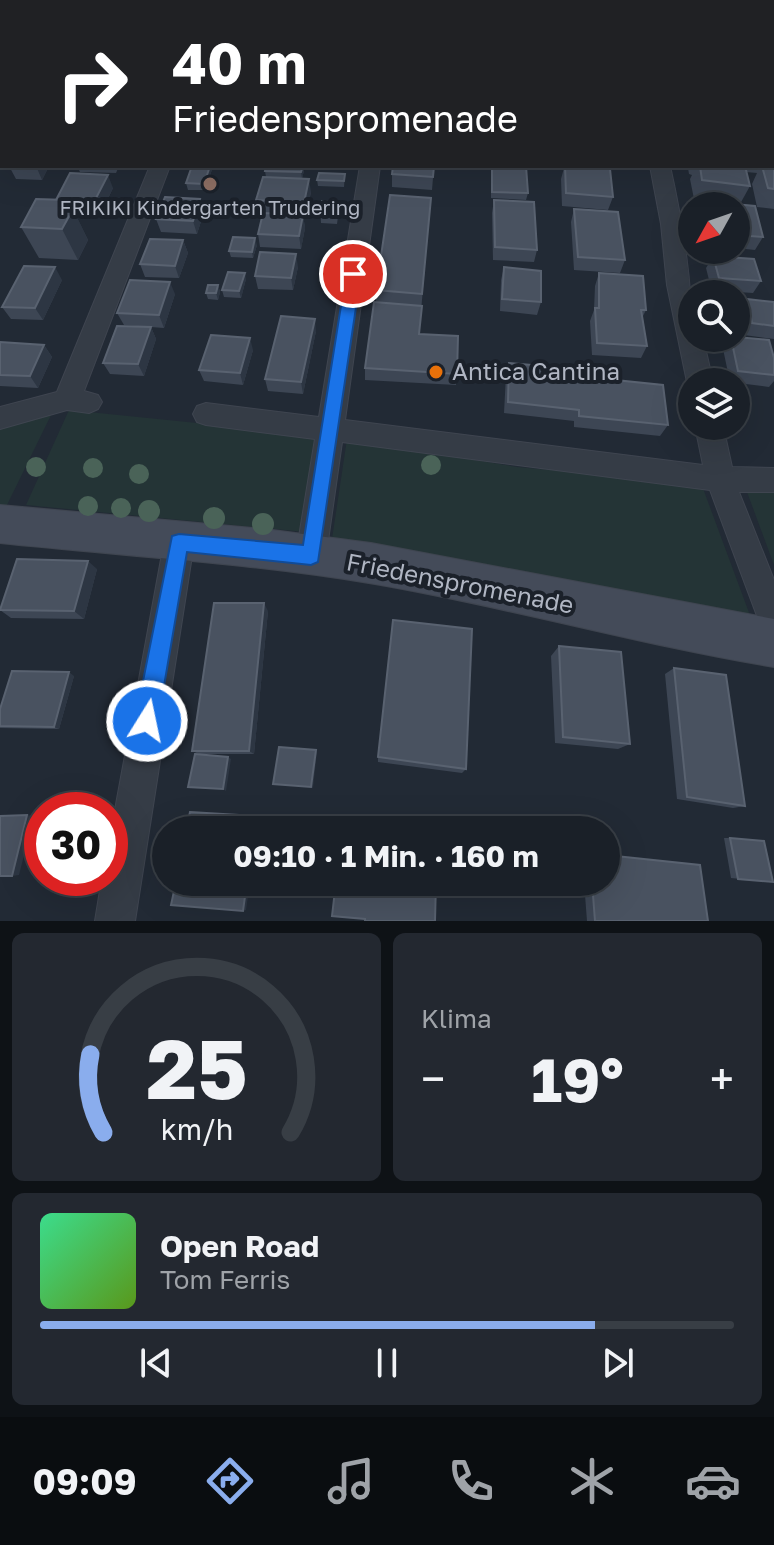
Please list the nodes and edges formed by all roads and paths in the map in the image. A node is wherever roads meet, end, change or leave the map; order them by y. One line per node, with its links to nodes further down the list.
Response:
1 (159, 168): 6 (street)
2 (370, 168): 7 (street)
3 (660, 168): 4 (street)
4 (697, 368)
5 (206, 414): 7 (street)
6 (0, 418)
7 (331, 428): 9 (street); 13 (street)
8 (712, 440): 9 (street)
9 (720, 479): 10 (street); 14 (street)
10 (774, 480)
11 (0, 524): 12 (street, Friedenspromenade)
12 (179, 543): 13 (street, Friedenspromenade); 16 (street)
13 (311, 555): 15 (street, Friedenspromenade)
14 (774, 621)
15 (774, 643)
16 (115, 921)

